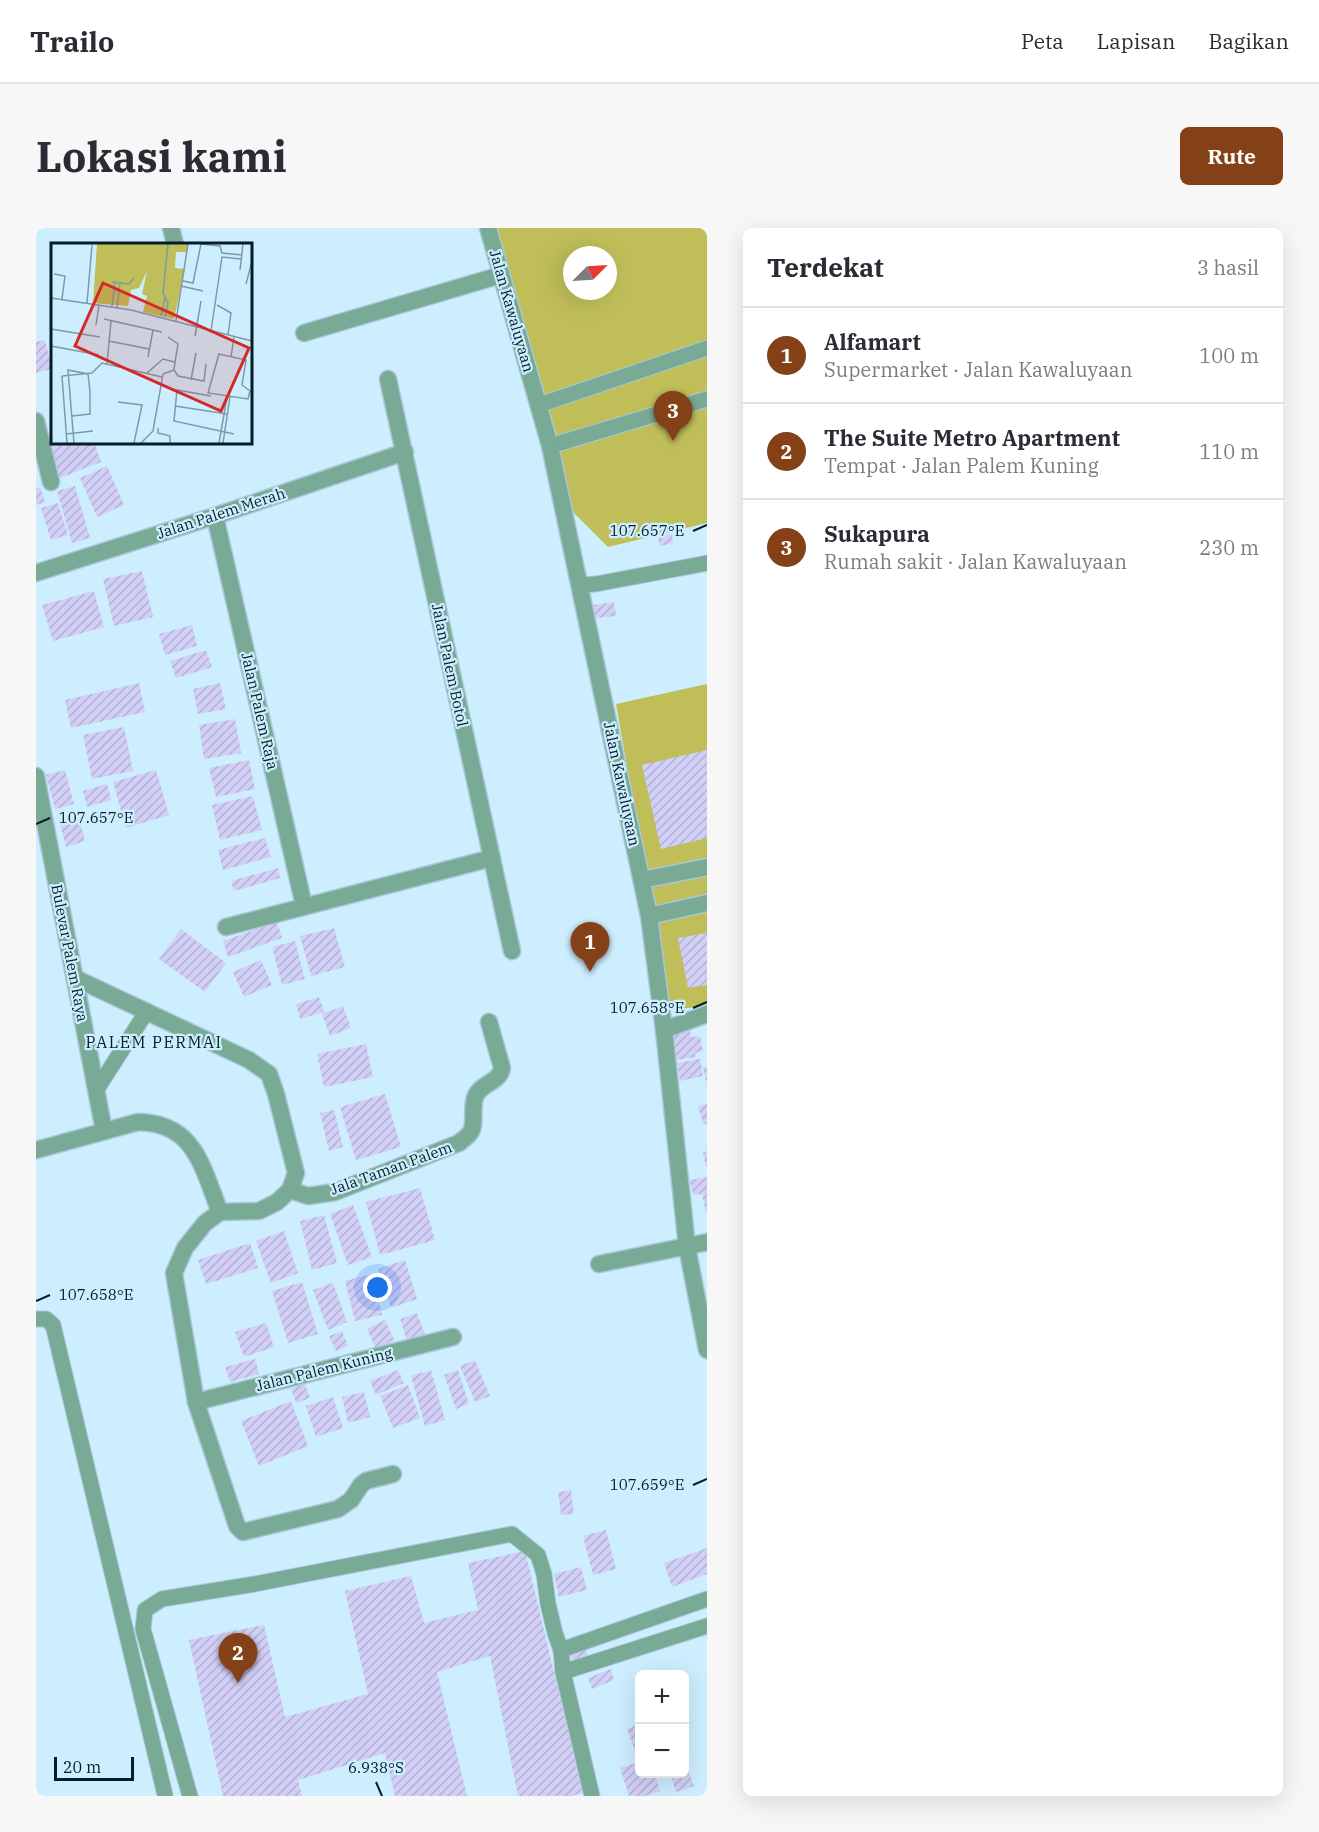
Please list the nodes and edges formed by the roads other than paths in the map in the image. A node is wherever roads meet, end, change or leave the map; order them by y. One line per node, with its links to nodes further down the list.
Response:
1 (171, 228): 3 (street)
2 (488, 228): 4 (street, Jalan Kawaluyaan)
3 (175, 243)
4 (501, 275): 5 (street); 9 (street, Jalan Kawaluyaan)
5 (304, 333)
6 (707, 348): 9 (lane)
7 (388, 379): 12 (street, Jalan Palem Botol)
8 (707, 399): 11 (lane)
9 (539, 405): 11 (street, Jalan Kawaluyaan)
10 (36, 421): 13 (street)
11 (550, 446): 17 (street, Jalan Kawaluyaan)
12 (405, 452): 14 (street, Jalan Palem Merah); 19 (street, Jalan Palem Botol)
13 (51, 482)
14 (214, 516): 16 (street, Jalan Palem Merah); 23 (street, Jalan Palem Raja)
15 (707, 563): 17 (lane)
16 (36, 573)
17 (580, 585): 21 (street, Jalan Kawaluyaan)
18 (36, 776): 27 (street, Bulevar Palem Raya)
19 (492, 858): 23 (street); 26 (street, Jalan Palem Botol)
20 (707, 867): 21 (street)
21 (642, 880): 24 (street, Jalan Kawaluyaan)
22 (707, 903): 24 (street)
23 (304, 906): 25 (street)
24 (649, 916): 31 (street, Jalan Kawaluyaan)
25 (226, 927)
26 (512, 951)
27 (75, 978): 28 (street); 32 (street, Bulevar Palem Raya)
28 (147, 1011): 32 (lane); 35 (street)
29 (707, 1014): 31 (street)
30 (489, 1022): 35 (street, Jala Taman Palem)
31 (664, 1030): 38 (street, Jalan Kawaluyaan)
32 (97, 1089): 33 (street, Bulevar Palem Raya)
33 (104, 1131): 34 (street); 36 (street)
34 (36, 1150)
35 (290, 1190): 36 (street)
36 (220, 1212): 43 (street)
37 (707, 1242): 38 (street)
38 (687, 1247): 39 (street); 42 (street, Jalan Kawaluyaan)
39 (599, 1264)
40 (36, 1319): 50 (lane)
41 (453, 1337): 43 (street, Jalan Palem Kuning)
42 (707, 1350)
43 (196, 1402): 44 (street)
44 (393, 1474)
45 (707, 1599): 47 (lane)
46 (707, 1626): 48 (lane)
47 (561, 1650): 48 (lane); 49 (lane)
48 (563, 1672): 51 (lane)
49 (189, 1793): 50 (lane)
50 (163, 1795)
51 (592, 1796)

